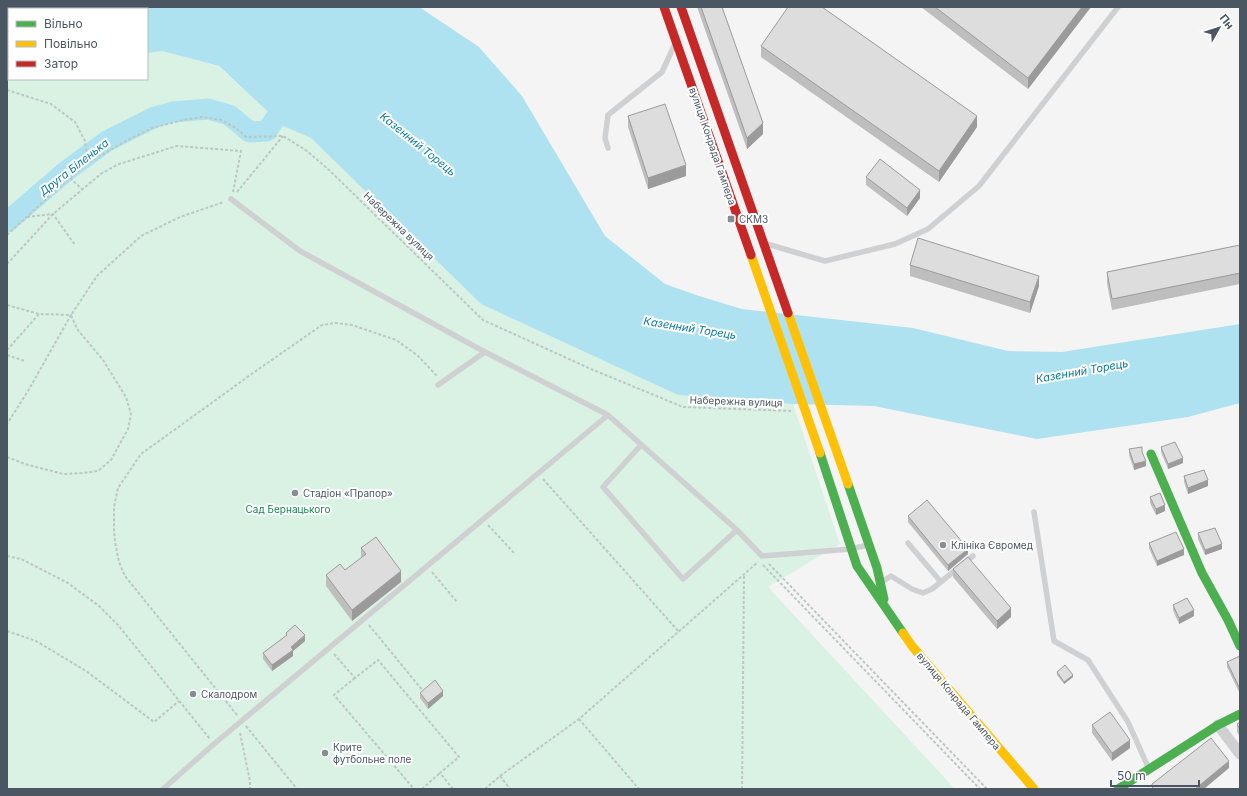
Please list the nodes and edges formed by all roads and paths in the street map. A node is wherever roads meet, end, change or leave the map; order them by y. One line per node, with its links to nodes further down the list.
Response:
1 (664, 7): 4 (main road, вулиця Конрада Гампера)
2 (681, 7): 4 (main road, вулиця Конрада Гампера)
3 (1118, 7): 16 (lane)
4 (684, 39): 7 (lane); 16 (main road, вулиця Конрада Гампера); 16 (main road, вулиця Конрада Гампера)
5 (7, 90): 8 (path)
6 (283, 136): 8 (path); 11 (path); 26 (path, Набережна вулиця)
7 (608, 148)
8 (88, 163): 9 (path)
9 (70, 178): 10 (path); 13 (path)
10 (82, 188): 11 (path); 12 (path)
11 (231, 199): 20 (path); 22 (lane)
12 (53, 214): 13 (path); 15 (path); 17 (path)
13 (26, 217): 14 (path)
14 (7, 235)
15 (75, 245)
16 (756, 245): 26 (main road, вулиця Конрада Гампера); 37 (main road, вулиця Конрада Гампера)
17 (7, 264)
18 (7, 305): 19 (path)
19 (38, 314): 20 (path); 21 (path)
20 (71, 316): 28 (path); 31 (path)
21 (7, 350)
22 (485, 352): 25 (lane); 27 (lane)
23 (7, 355): 24 (path)
24 (26, 361)
25 (440, 384): 59 (path)
26 (806, 411): 38 (main road, вулиця Конрада Гампера)
27 (608, 415): 29 (lane); 32 (lane)
28 (7, 424)
29 (641, 445): 35 (lane); 35 (lane)
30 (1150, 454): 52 (main road)
31 (7, 457)
32 (538, 474): 34 (lane); 51 (path)
33 (1034, 512): 63 (lane)
34 (483, 520): 39 (path); 43 (lane)
35 (737, 530): 41 (lane)
36 (908, 542): 45 (lane)
37 (869, 545): 38 (lane); 46 (main road, вулиця Конрада Гампера)
38 (852, 549): 41 (lane); 48 (main road, вулиця Конрада Гампера)
39 (514, 553)
40 (7, 556): 56 (path)
41 (762, 556): 77 (path)
42 (973, 556): 45 (lane)
43 (428, 566): 47 (path); 49 (lane)
44 (744, 575): 51 (path); 75 (path); 76 (path)
45 (941, 582): 46 (lane)
46 (880, 583): 48 (main road, вулиця Конрада Гампера)
47 (456, 602)
48 (887, 611): 78 (main road, вулиця Конрада Гампера)
49 (365, 619): 53 (lane); 55 (path)
50 (7, 631): 56 (path)
51 (679, 632): 58 (path)
52 (1240, 646)
53 (329, 649): 54 (path); 59 (lane)
54 (355, 678): 64 (path); 69 (path)
55 (425, 694)
56 (179, 701): 61 (path)
57 (1240, 714): 60 (main road)
58 (579, 719): 65 (path); 74 (path)
59 (240, 723): 61 (lane); 67 (path); 68 (path)
60 (1218, 725): 62 (street); 63 (main road)
61 (214, 744): 66 (lane)
62 (1240, 754)
63 (1149, 769): 79 (main road)
64 (440, 773): 70 (path); 71 (path)
65 (500, 776): 72 (path); 73 (path)
66 (163, 789)
67 (250, 789)
68 (297, 789)
69 (414, 789)
70 (422, 789)
71 (453, 789)
72 (485, 789)
73 (510, 789)
74 (639, 789)
75 (742, 789)
76 (980, 789)
77 (987, 789)
78 (1034, 789)
79 (1118, 789)

